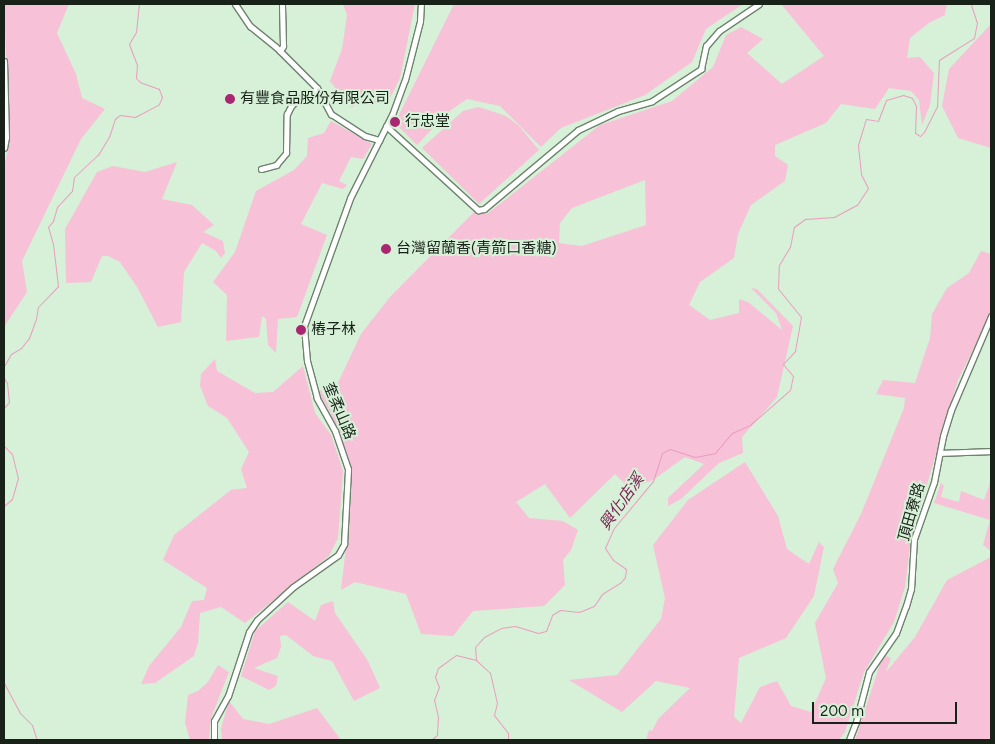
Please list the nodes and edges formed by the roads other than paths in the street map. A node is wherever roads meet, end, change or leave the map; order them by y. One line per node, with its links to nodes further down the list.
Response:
1 (235, 4): 5 (street)
2 (282, 4): 5 (street)
3 (421, 4): 8 (street, 奎柔山路)
4 (759, 4): 8 (street)
5 (280, 52): 7 (street)
6 (4, 61): 10 (street)
7 (317, 88): 9 (street); 11 (street)
8 (386, 126): 9 (street, 奎柔山路)
9 (379, 140): 15 (street, 奎柔山路)
10 (4, 148)
11 (261, 168)
12 (991, 316): 14 (street, 頂田寮路)
13 (991, 451): 14 (street)
14 (940, 453): 16 (street, 頂田寮路)
15 (214, 740)
16 (849, 740)

